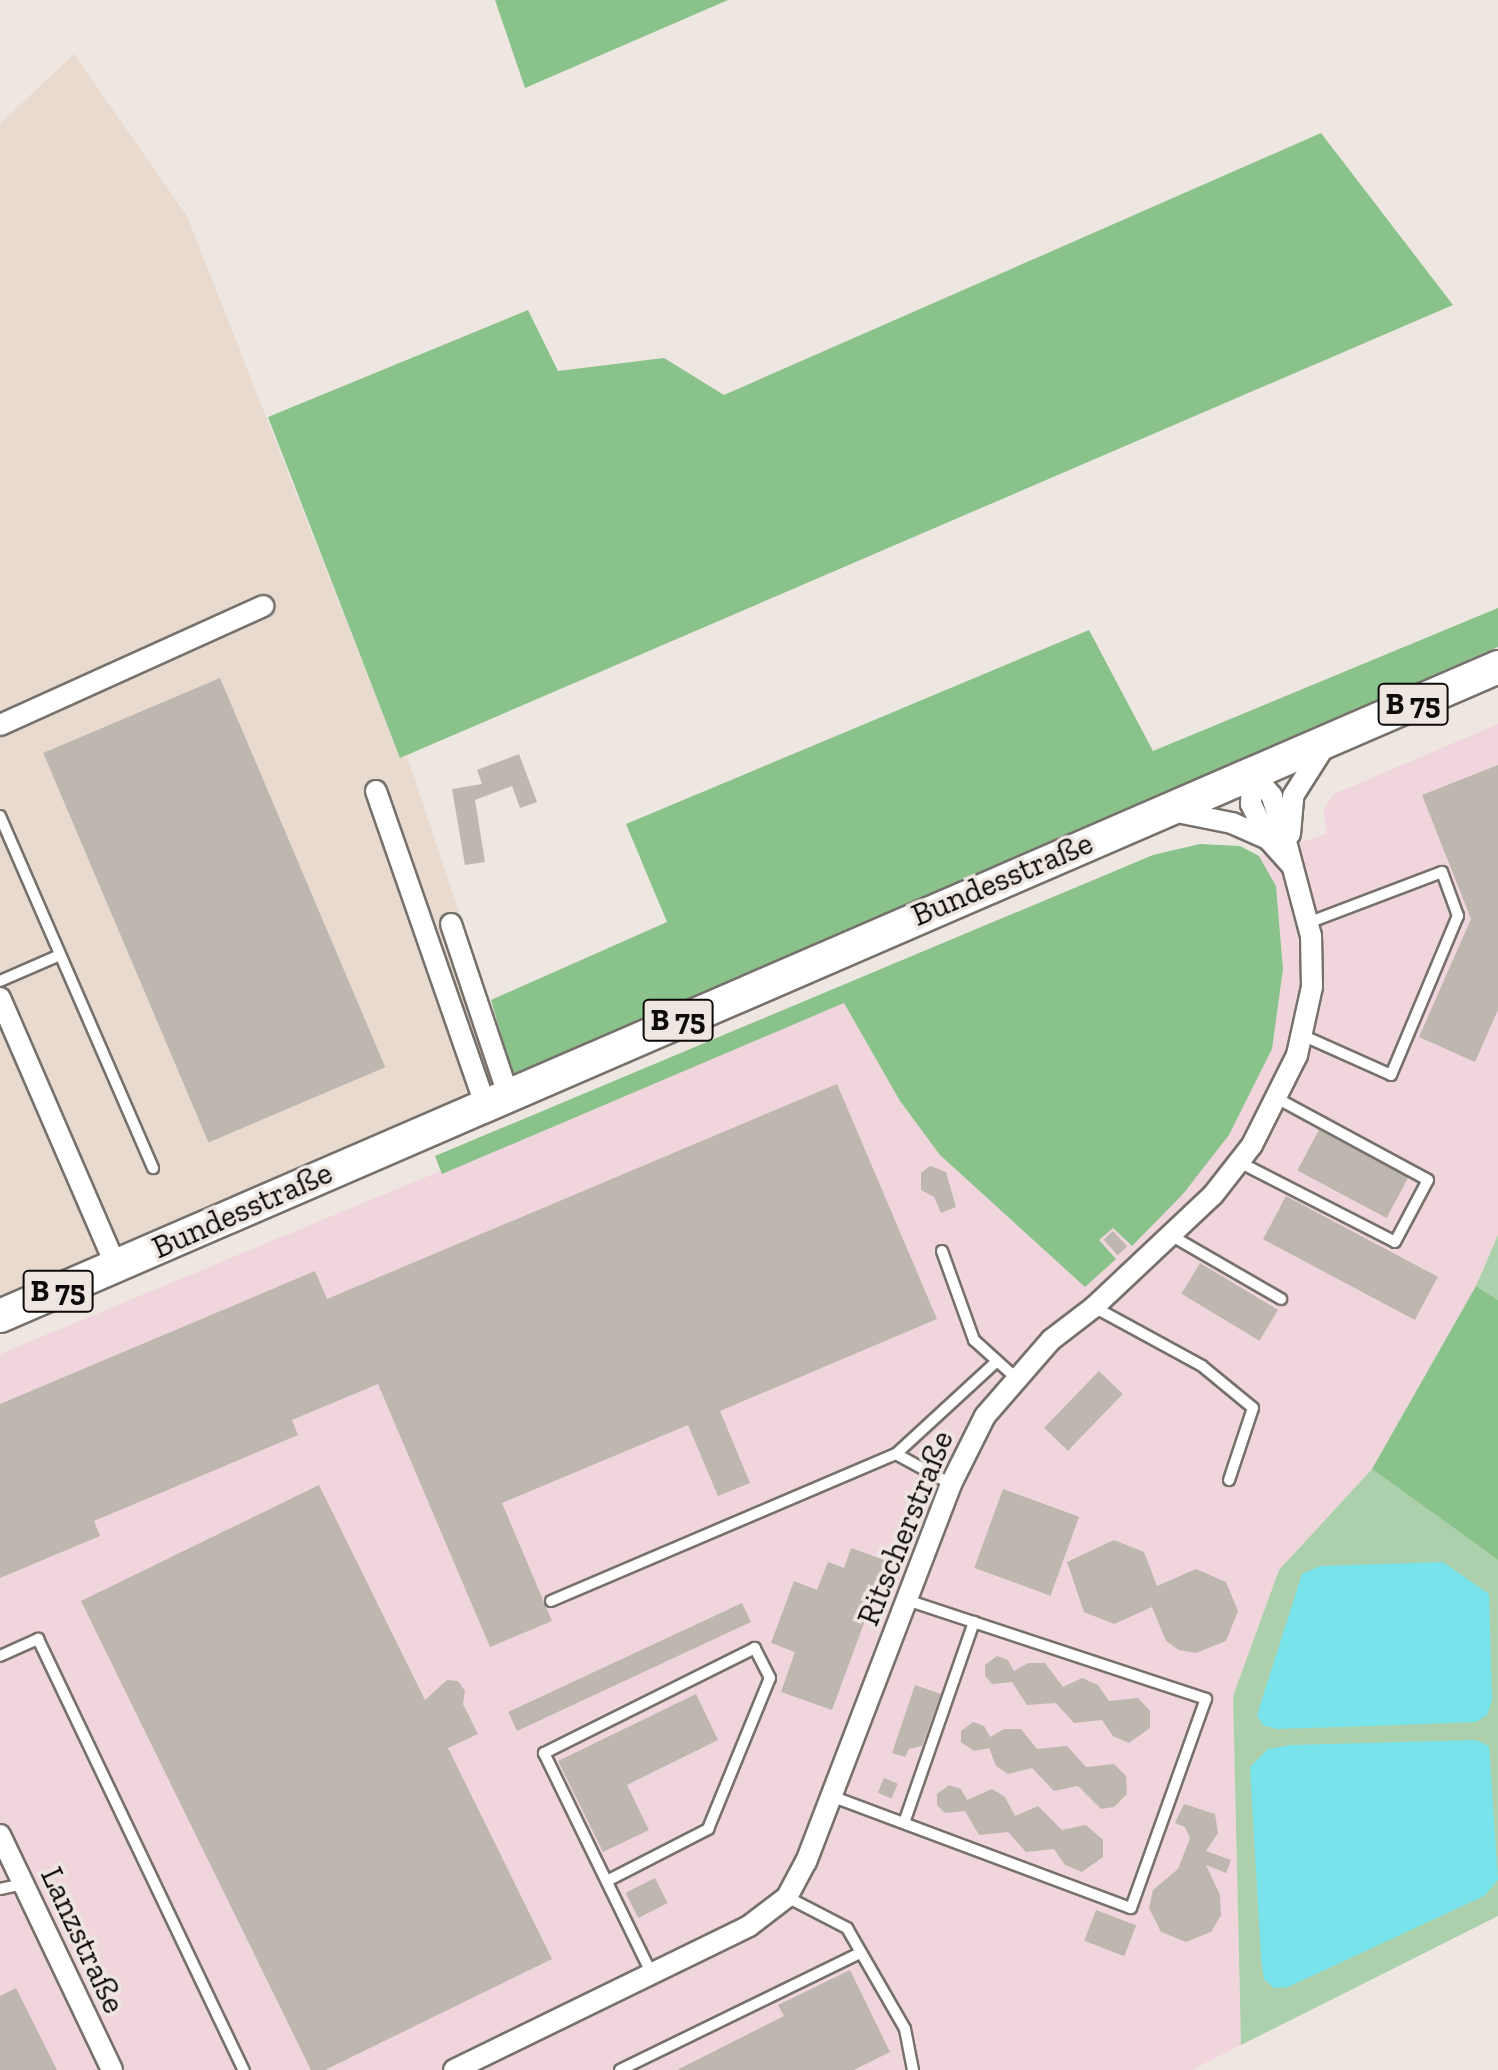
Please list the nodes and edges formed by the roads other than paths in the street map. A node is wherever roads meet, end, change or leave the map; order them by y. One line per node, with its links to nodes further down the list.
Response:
1 (263, 606): 3 (street)
2 (1498, 667): 4 (main road, Bundesstraße / B 75)
3 (0, 725)
4 (1329, 741): 5 (main road, Bundesstraße / B 75); 10 (street, Ritscherstraße)
5 (1253, 774): 7 (main road, Bundesstraße / B 75); 9 (street, Ritscherstraße); 10 (street, Ritscherstraße)
6 (376, 791): 17 (street)
7 (1166, 811): 9 (street, Ritscherstraße); 17 (main road, Bundesstraße / B 75)
8 (0, 816): 13 (lane)
9 (1268, 839): 10 (street, Ritscherstraße)
10 (1292, 866): 11 (street, Ritscherstraße)
11 (1308, 923): 16 (street, Ritscherstraße); 16 (lane)
12 (451, 924): 17 (street)
13 (60, 955): 14 (lane); 20 (lane)
14 (0, 981)
15 (0, 998): 23 (street)
16 (1304, 1036): 18 (street, Ritscherstraße)
17 (496, 1099): 23 (main road, Bundesstraße / B 75)
18 (1278, 1099): 19 (street, Ritscherstraße); 19 (lane)
19 (1239, 1162): 21 (street, Ritscherstraße)
20 (153, 1168)
21 (1172, 1236): 24 (lane); 25 (street, Ritscherstraße)
22 (942, 1251): 27 (lane)
23 (116, 1266): 26 (main road, Bundesstraße / B 75)
24 (1281, 1299)
25 (1094, 1307): 28 (street, Ritscherstraße); 30 (lane)
26 (0, 1316)
27 (995, 1363): 28 (lane); 29 (lane)
28 (1015, 1377): 31 (street, Ritscherstraße)
29 (896, 1454): 31 (lane); 33 (lane)
30 (1229, 1480)
31 (951, 1484): 32 (street, Ritscherstraße)
32 (907, 1600): 34 (lane); 36 (street, Ritscherstraße)
33 (551, 1601)
34 (974, 1622): 37 (lane); 37 (lane)
35 (0, 1656): 46 (lane)
36 (831, 1796): 37 (lane); 42 (street, Ritscherstraße)
37 (904, 1823)
38 (0, 1835): 40 (street, Lanzstraße)
39 (607, 1881): 39 (lane); 44 (lane)
40 (24, 1884): 41 (lane); 45 (street, Lanzstraße)
41 (0, 1889)
42 (787, 1897): 43 (lane); 44 (street, Ritscherstraße)
43 (860, 1953): 48 (lane); 49 (lane)
44 (652, 1974): 47 (street, Ritscherstraße)
45 (112, 2070)
46 (244, 2070)
47 (454, 2070)
48 (620, 2070)
49 (913, 2070)

